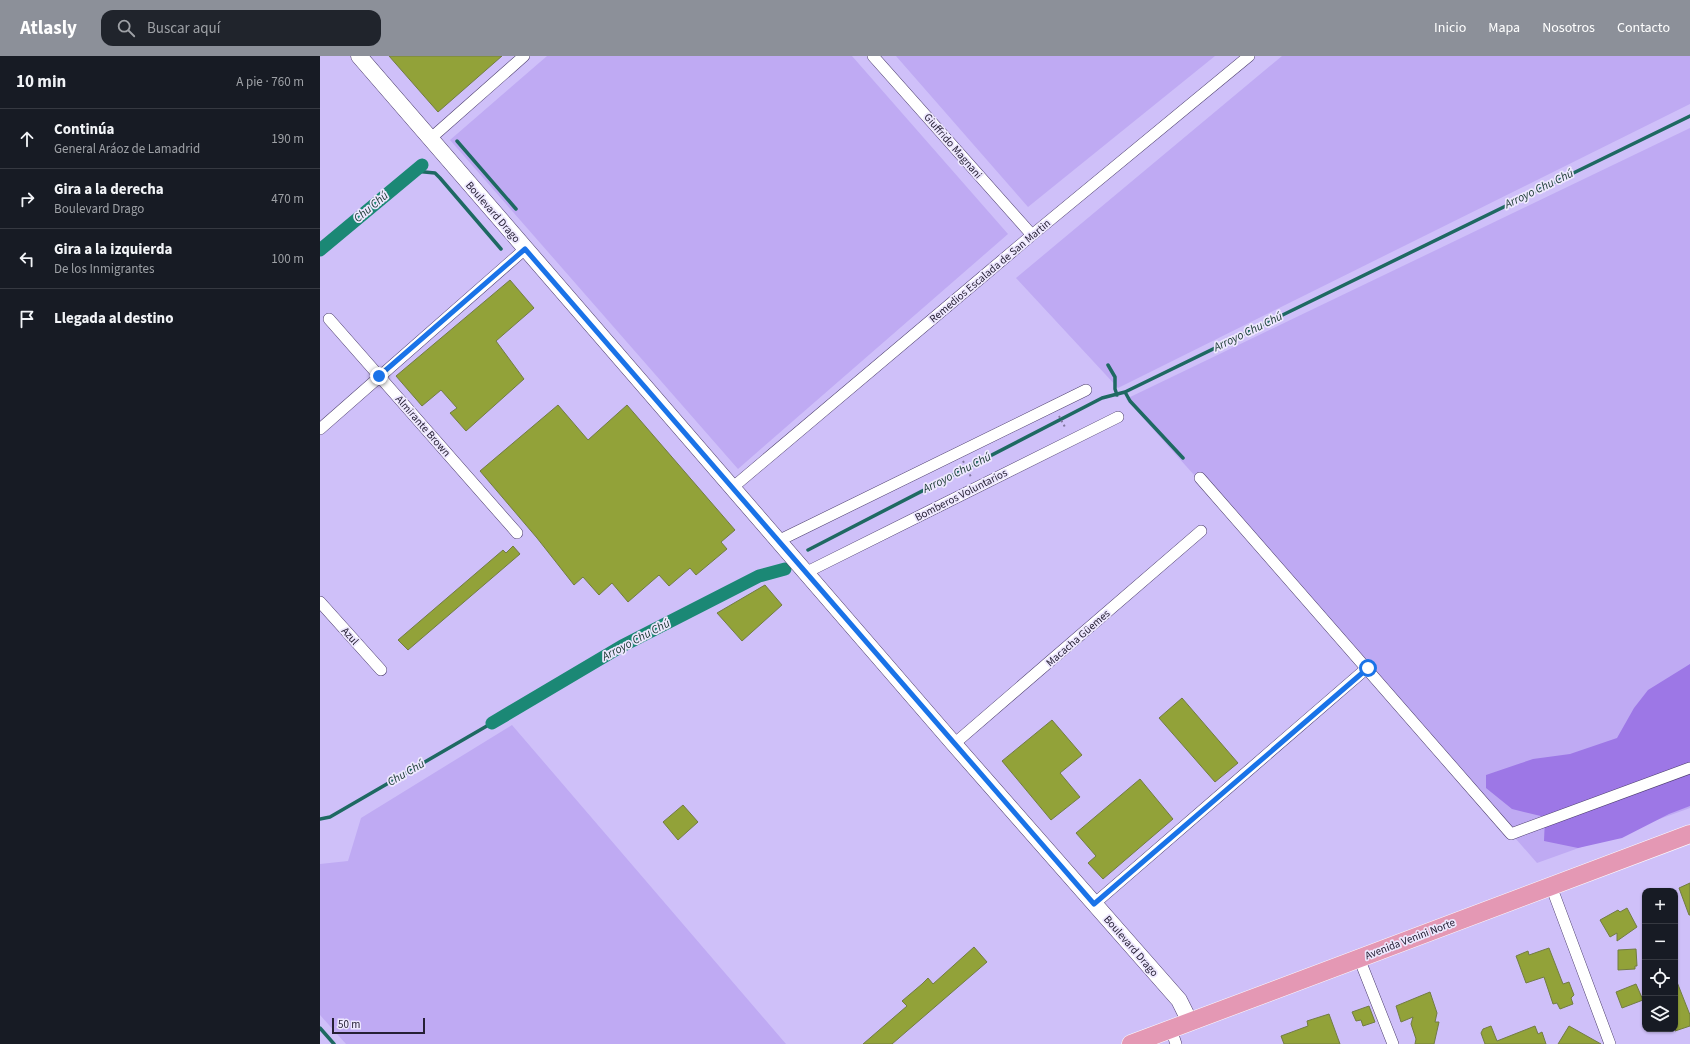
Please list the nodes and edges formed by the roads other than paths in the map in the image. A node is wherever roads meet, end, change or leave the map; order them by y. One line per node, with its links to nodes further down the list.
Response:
1 (359, 56): 5 (main road, Boulevard Drago)
2 (524, 56): 5 (street)
3 (873, 56): 6 (street, Giuffrido Magnani)
4 (1249, 56): 6 (street, Remedios Escalada de San Martin)
5 (430, 139): 7 (main road, Boulevard Drago)
6 (1032, 235): 14 (street, Remedios Escalada de San Martin)
7 (525, 249): 9 (street); 14 (main road, Boulevard Drago)
8 (329, 319): 9 (street, Almirante Brown)
9 (379, 376): 12 (street); 16 (street, Almirante Brown)
10 (1086, 390): 17 (street)
11 (1118, 417): 18 (street, Bomberos Voluntarios)
12 (320, 429)
13 (1200, 478): 20 (street)
14 (732, 488): 17 (main road, Boulevard Drago)
15 (1201, 531): 22 (street, Macacha Güemes)
16 (517, 533)
17 (782, 545): 18 (main road, Boulevard Drago)
18 (804, 571): 22 (main road, Boulevard Drago)
19 (320, 602): 21 (street, Azul)
20 (1368, 668): 23 (street); 26 (street)
21 (381, 670)
22 (954, 744): 26 (main road, Boulevard Drago)
23 (1690, 768)
24 (1690, 834): 25 (highway, Avenida Venini Norte)
25 (1551, 886): 27 (highway, Avenida Venini Norte); 32 (street)
26 (1094, 904): 28 (main road, Boulevard Drago)
27 (1359, 958): 28 (highway, Avenida Venini Norte); 31 (street)
28 (1190, 1022): 29 (highway, Avenida Venini Norte)
29 (1174, 1036): 30 (highway, Avenida Venini Norte)
30 (1131, 1044)
31 (1393, 1044)
32 (1610, 1044)

